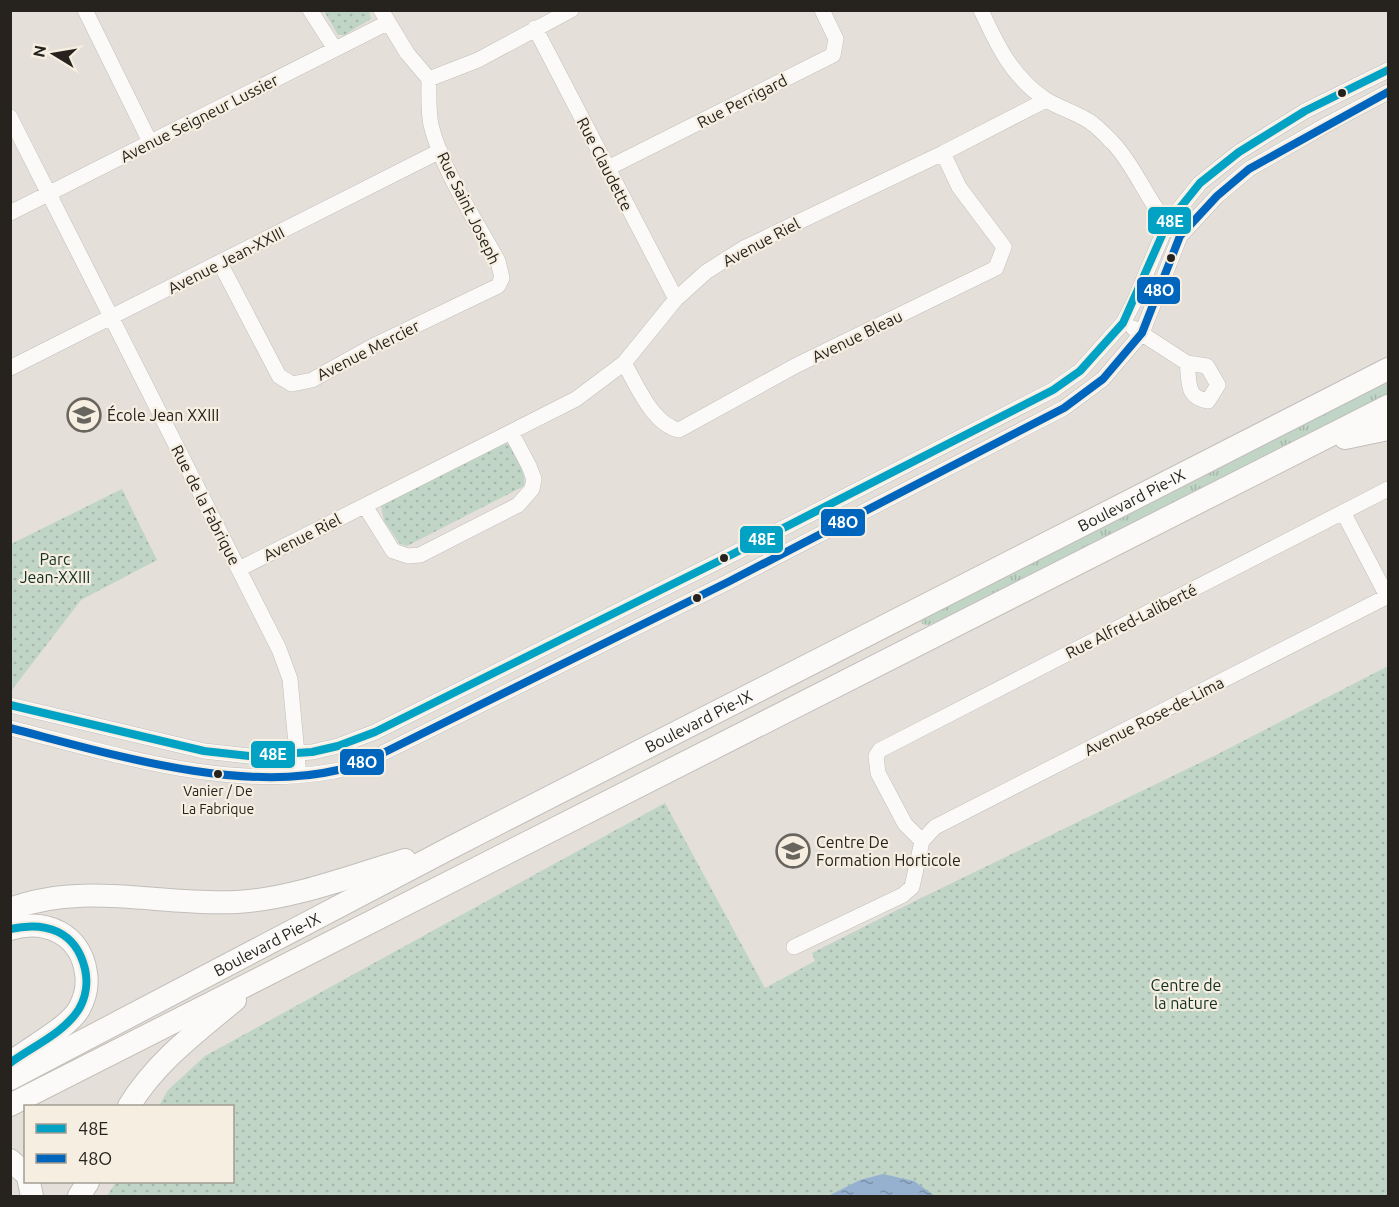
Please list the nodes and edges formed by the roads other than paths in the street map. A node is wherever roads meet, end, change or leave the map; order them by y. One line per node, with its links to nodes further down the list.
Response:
1 (85, 10): 14 (street)
2 (310, 10): 8 (street)
3 (571, 10): 7 (street)
4 (822, 10): 17 (street, Rue Perrigard)
5 (981, 10): 12 (street)
6 (384, 17): 8 (street, Avenue Seigneur Lussier); 10 (street)
7 (535, 28): 10 (street); 17 (street, Rue Claudette)
8 (334, 50): 14 (street, Avenue Seigneur Lussier)
9 (1389, 70): 20 (street)
10 (429, 79): 15 (street, Rue Saint Joseph)
11 (1389, 92): 21 (street)
12 (1046, 100): 16 (street, Avenue Riel); 20 (street)
13 (10, 117): 18 (street, Rue de la Fabrique)
14 (150, 142): 18 (street, Avenue Seigneur Lussier)
15 (440, 151): 22 (street, Avenue Jean-XXIII); 23 (street, Rue Saint Joseph)
16 (943, 153): 24 (street, Avenue Riel); 29 (street, Avenue Bleau)
17 (608, 168): 24 (street, Rue Claudette)
18 (49, 194): 19 (street, Avenue Seigneur Lussier); 25 (street, Rue de la Fabrique)
19 (10, 213)
20 (1167, 224): 21 (street); 26 (street)
21 (1180, 236): 27 (street)
22 (220, 263): 23 (street, Avenue Mercier); 25 (street, Avenue Jean-XXIII)
23 (502, 278)
24 (676, 299): 29 (street, Avenue Riel)
25 (111, 317): 31 (street, Avenue Jean-XXIII); 41 (street, Rue de la Fabrique)
26 (1123, 322): 27 (street); 45 (street)
27 (1142, 333): 30 (street); 46 (street)
28 (1389, 359): 33 (highway)
29 (624, 363): 36 (street, Avenue Riel)
30 (1187, 363)
31 (10, 368)
32 (1389, 369): 33 (highway, Boulevard Pie-IX)
33 (1365, 381): 48 (highway, Boulevard Pie-IX)
34 (1389, 406): 37 (highway, Boulevard Pie-IX)
35 (1389, 429): 37 (highway)
36 (511, 432): 39 (street, Avenue Riel); 39 (street)
37 (1308, 447): 52 (highway, Boulevard Pie-IX)
38 (1389, 489): 40 (street, Rue Alfred-Laliberté)
39 (365, 506): 41 (street, Avenue Riel)
40 (1343, 512): 42 (street); 47 (street, Rue Alfred-Laliberté)
41 (239, 569): 45 (street, Rue de la Fabrique)
42 (1388, 596): 47 (street, Avenue Rose-de-Lima)
43 (10, 705): 45 (street)
44 (10, 728): 46 (street)
45 (297, 753): 46 (street, Rue de la Fabrique)
46 (299, 776)
47 (922, 841): 51 (street)
48 (453, 847): 49 (highway); 54 (highway, Boulevard Pie-IX)
49 (10, 909)
50 (10, 929): 53 (highway)
51 (794, 947)
52 (268, 973): 55 (highway, Boulevard Pie-IX); 56 (highway)
53 (10, 1063)
54 (10, 1079)
55 (10, 1105)
56 (130, 1105)
57 (10, 1160): 58 (highway)
58 (24, 1172)
59 (87, 1183): 60 (highway)
60 (79, 1197)

